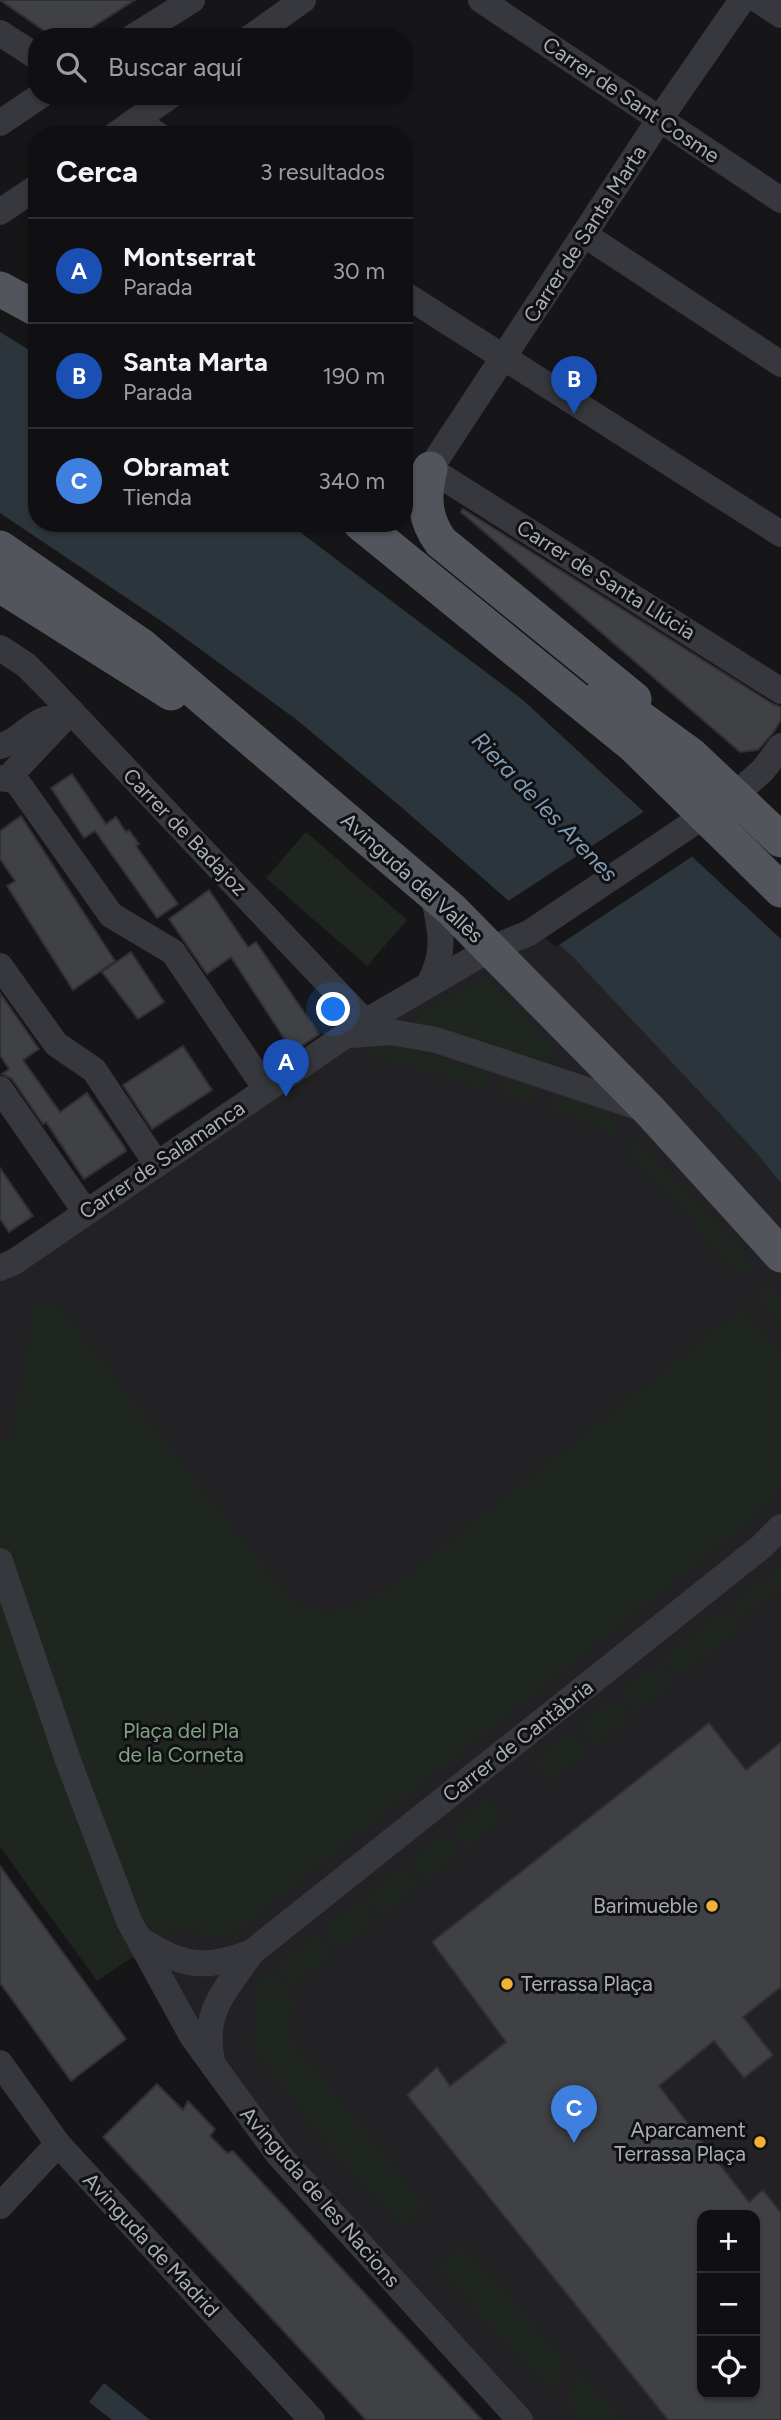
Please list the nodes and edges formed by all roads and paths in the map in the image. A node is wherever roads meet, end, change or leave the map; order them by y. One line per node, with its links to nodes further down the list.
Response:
1 (192, 0): 7 (street)
2 (303, 0): 8 (street)
3 (481, 0): 13 (street, Carrer de Sant Cosme)
4 (742, 0): 13 (street, Carrer de Santa Marta)
5 (758, 0): 6 (street)
6 (781, 15)
7 (147, 28)
8 (264, 28)
9 (0, 33): 10 (street)
10 (28, 51)
11 (28, 104): 14 (street)
12 (161, 105): 15 (street)
13 (659, 120): 17 (street, Carrer de Sant Cosme); 19 (street, Carrer de Santa Marta)
14 (0, 123)
15 (141, 126)
16 (28, 193): 18 (street)
17 (781, 200)
18 (0, 212)
19 (585, 235): 25 (street, Carrer de Santa Marta); 26 (street)
20 (0, 270): 21 (main road)
21 (28, 284)
22 (0, 289): 24 (main road)
23 (413, 300): 25 (street)
24 (28, 304)
25 (505, 359): 27 (street, Carrer de Santa Marta); 31 (street)
26 (781, 364)
27 (430, 469): 28 (main road); 35 (street, Carrer de Santa Llúcia); 40 (main road)
28 (413, 487)
29 (371, 532): 43 (main road)
30 (401, 532): 40 (main road)
31 (781, 534)
32 (0, 548): 36 (main road, Avinguda del Vallès)
33 (0, 585): 36 (main road)
34 (0, 649): 37 (street, Carrer de Badajoz)
35 (781, 691)
36 (218, 710): 46 (main road, Avinguda del Vallès)
37 (65, 718): 38 (street); 41 (street); 50 (street, Carrer de Badajoz)
38 (0, 746)
39 (781, 746): 42 (street, Carrer de Salamanca)
40 (691, 755): 42 (main road)
41 (4, 779): 52 (street)
42 (736, 795): 43 (street, Carrer de Salamanca); 44 (main road)
43 (696, 819): 45 (main road); 47 (street, Carrer de Salamanca)
44 (781, 840)
45 (781, 890)
46 (433, 893): 47 (main road, Avinguda del Vallès); 49 (street)
47 (490, 949): 49 (street, Carrer de Salamanca); 53 (main road, Avinguda del Vallès)
48 (0, 966): 54 (street)
49 (430, 982): 50 (street, Carrer de Salamanca)
50 (355, 1029): 52 (street, Carrer de Salamanca); 53 (street, Carrer de Salamanca)
51 (0, 1089): 55 (street)
52 (266, 1089): 54 (street, Carrer de Salamanca)
53 (650, 1111): 56 (main road, Avinguda del Vallès)
54 (156, 1163): 55 (street, Carrer de Salamanca)
55 (85, 1211): 57 (street, Carrer de Salamanca)
56 (781, 1255)
57 (3, 1265)
58 (781, 1527): 61 (street, Carrer de Cantàbria)
59 (0, 1561): 60 (street, Avinguda de les Nacions)
60 (138, 1938): 61 (street, Carrer de Cantàbria); 63 (street, Avinguda de les Nacions)
61 (252, 1952): 63 (street, Carrer de Cantàbria)
62 (0, 2063): 64 (street, Avinguda de Madrid)
63 (214, 2070): 67 (street, Avinguda de les Nacions)
64 (58, 2144): 65 (street); 66 (street, Avinguda de Madrid)
65 (0, 2206)
66 (312, 2420)
67 (520, 2420)

